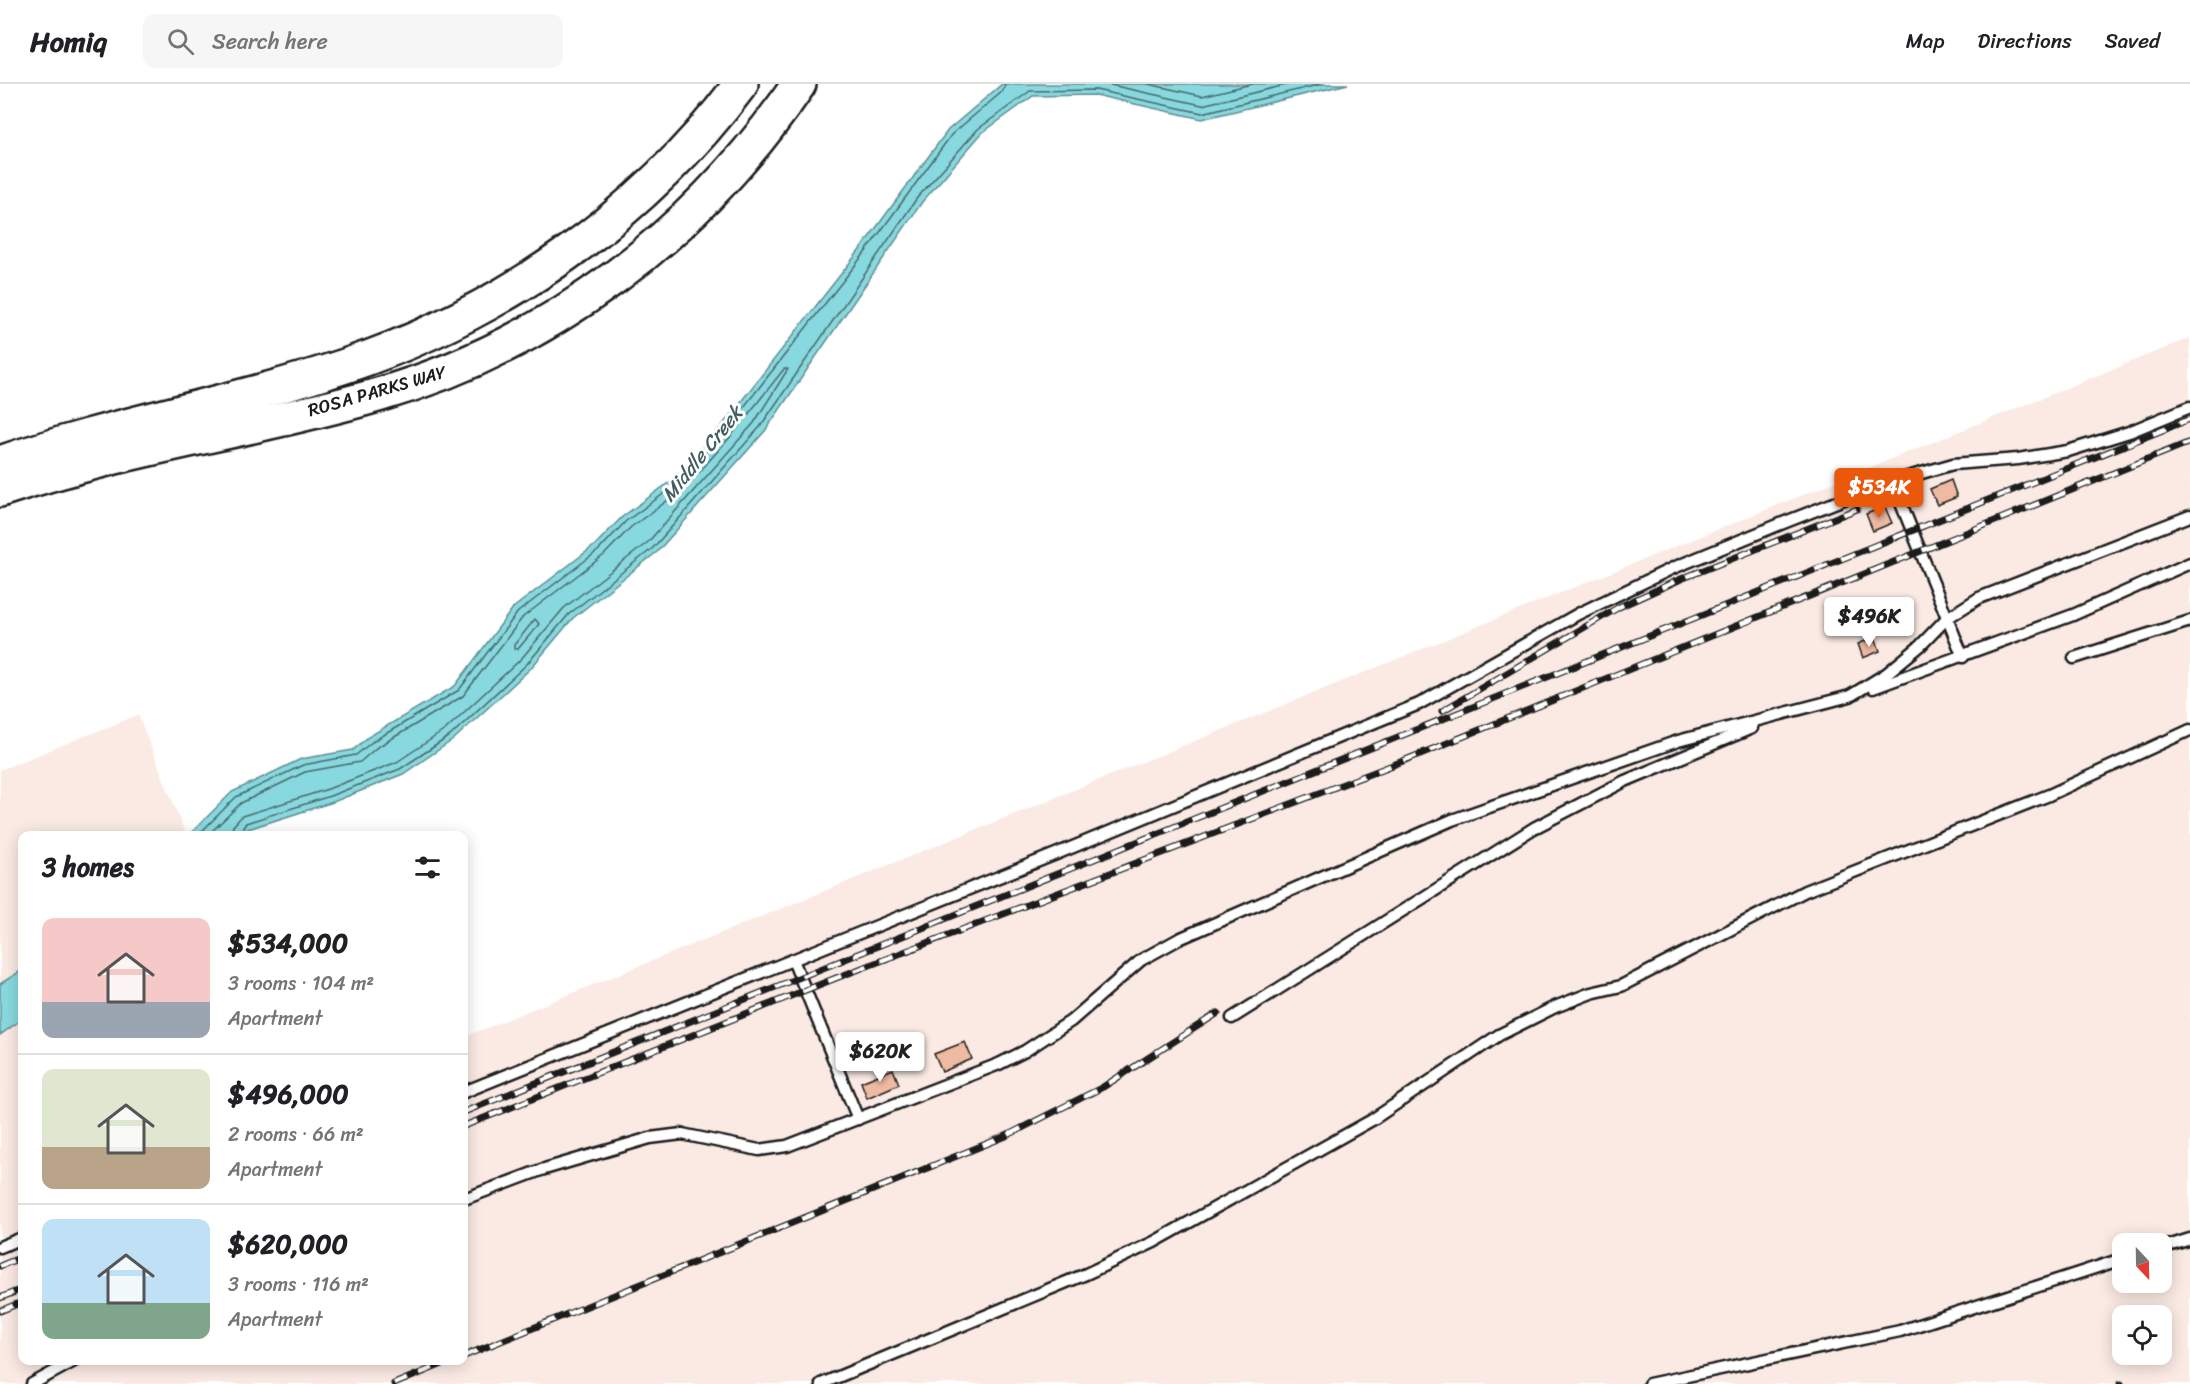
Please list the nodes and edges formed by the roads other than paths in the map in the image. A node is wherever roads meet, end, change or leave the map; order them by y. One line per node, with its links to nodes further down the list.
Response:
1 (721, 84): 7 (highway)
2 (741, 84): 7 (highway, ROSA PARKS WAY)
3 (774, 84): 8 (highway)
4 (799, 84): 6 (highway, ROSA PARKS WAY)
5 (810, 84): 6 (highway)
6 (775, 117): 8 (highway, ROSA PARKS WAY)
7 (618, 215): 10 (highway, ROSA PARKS WAY)
8 (621, 273): 12 (highway, ROSA PARKS WAY)
9 (2190, 407): 11 (lane)
10 (0, 463)
11 (1892, 481): 15 (lane); 21 (lane)
12 (0, 490)
13 (2190, 516): 15 (lane)
14 (2190, 563): 17 (lane)
15 (1947, 618): 17 (lane); 19 (lane)
16 (2190, 621): 18 (lane)
17 (1963, 657): 19 (lane)
18 (2074, 658)
19 (1850, 696): 22 (lane); 24 (lane)
20 (2190, 730): 33 (lane)
21 (793, 960): 23 (lane); 24 (lane)
22 (1232, 1018)
23 (468, 1090)
24 (858, 1119): 25 (lane)
25 (468, 1197)
26 (2190, 1239): 28 (lane)
27 (18, 1240): 29 (lane)
28 (2172, 1245)
29 (0, 1247)
30 (2112, 1262): 34 (lane)
31 (67, 1365): 32 (lane)
32 (32, 1384)
33 (822, 1384)
34 (1649, 1384)

